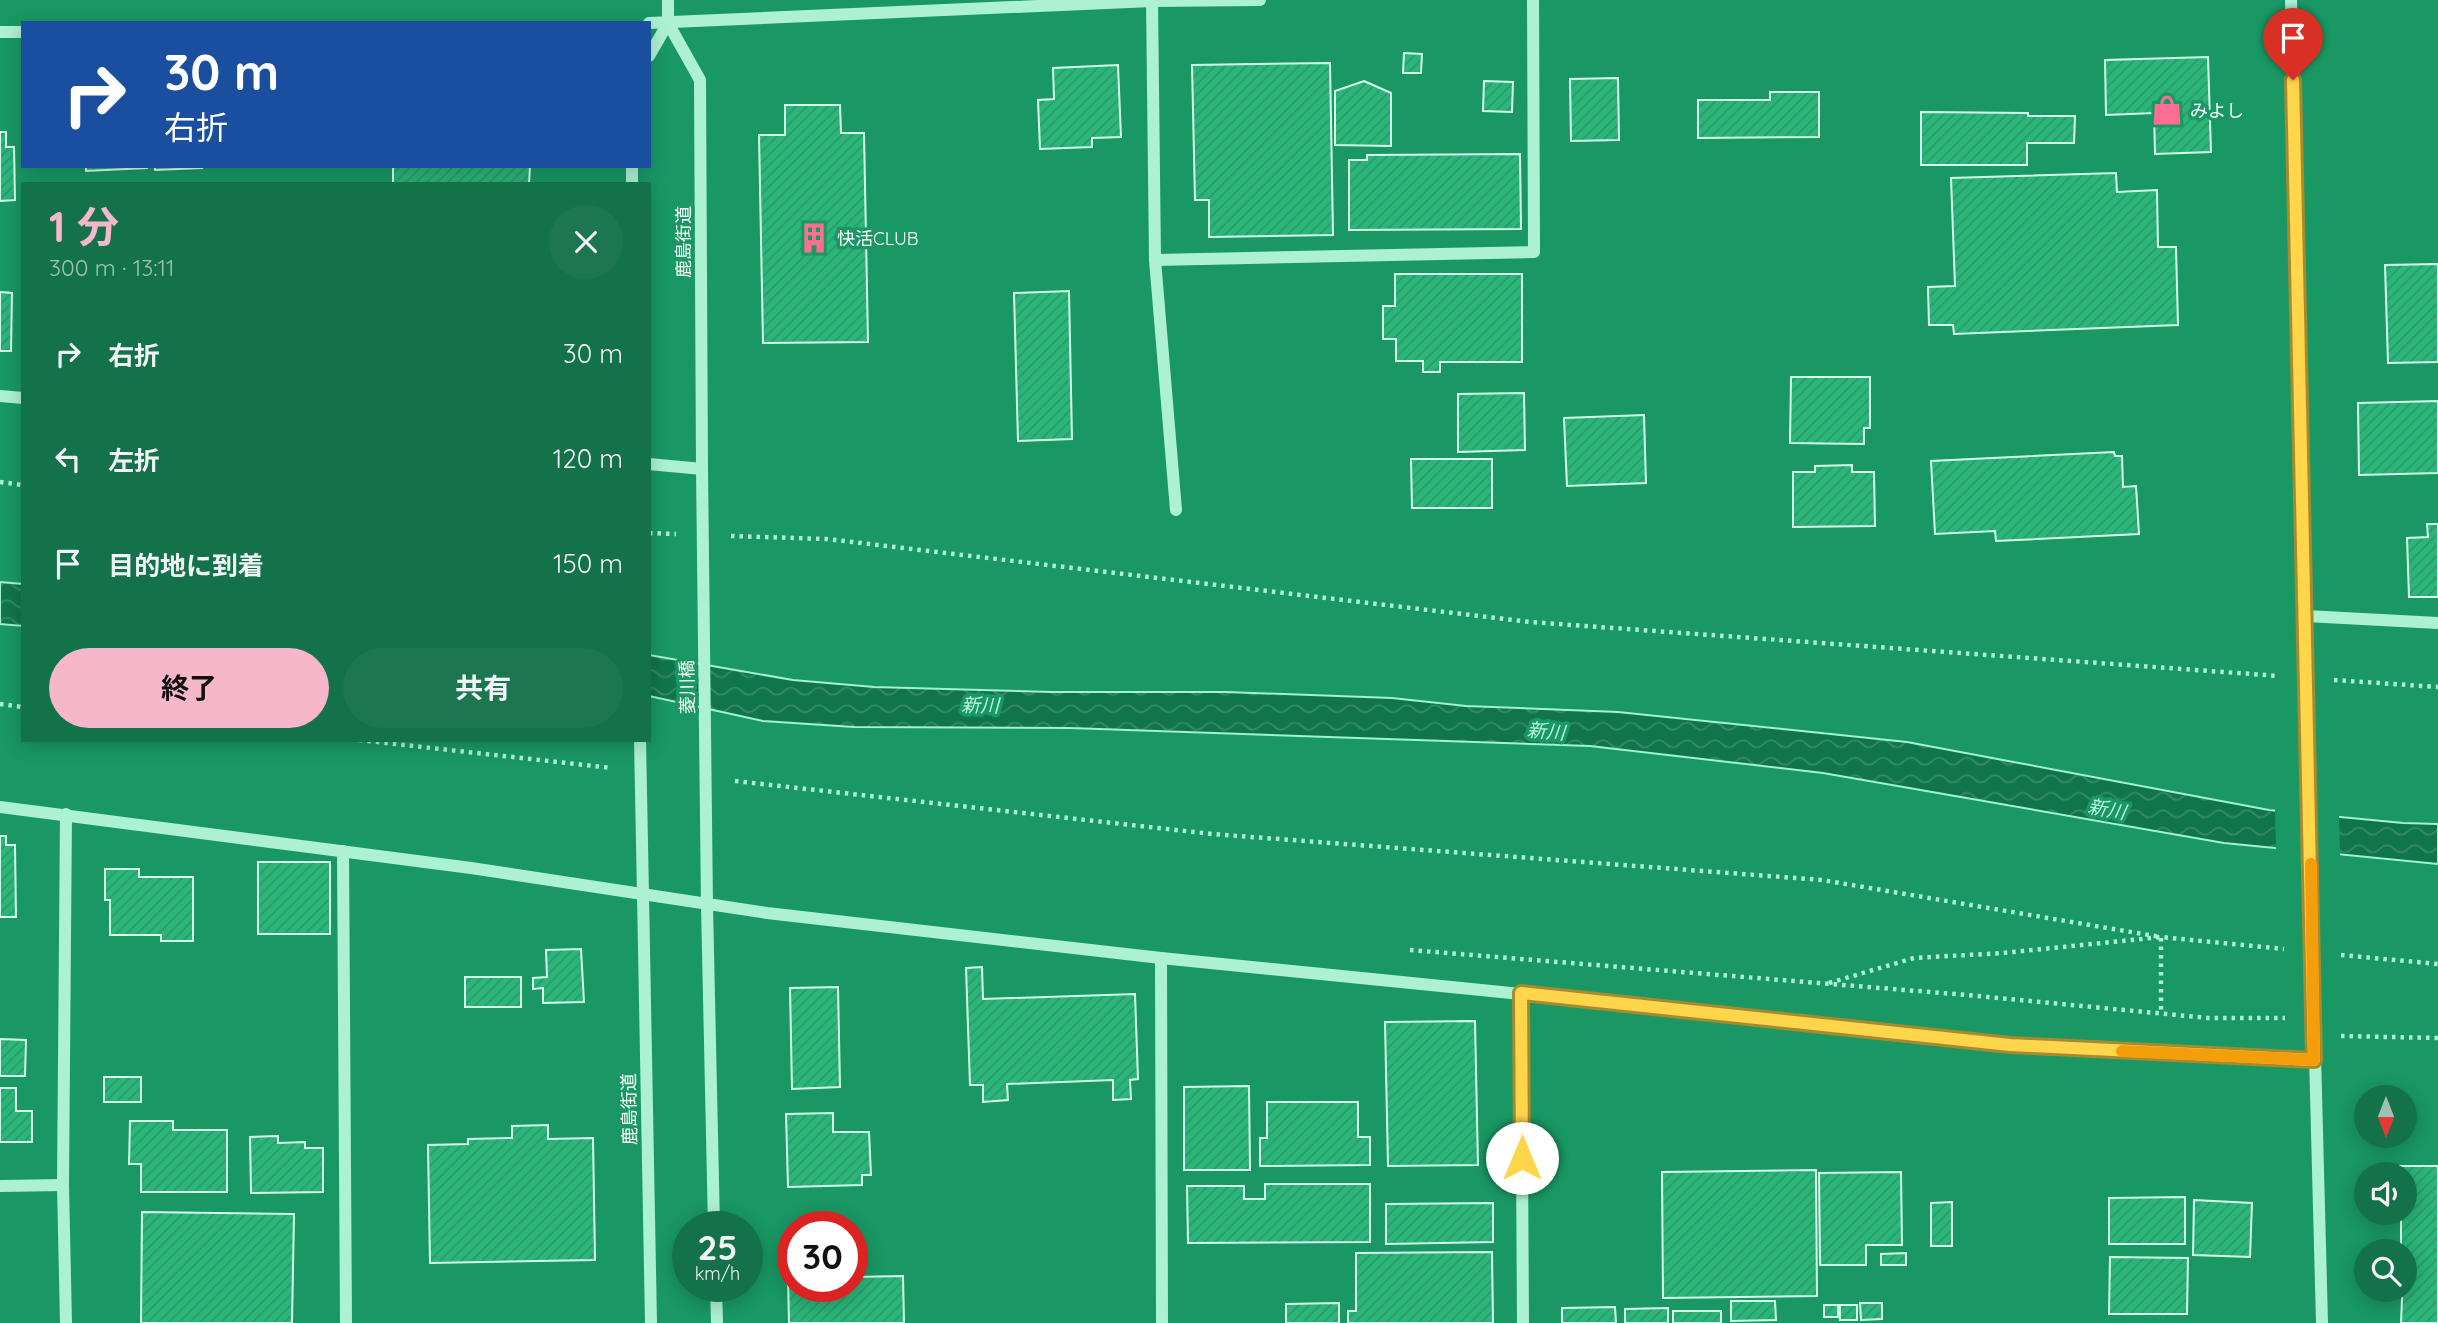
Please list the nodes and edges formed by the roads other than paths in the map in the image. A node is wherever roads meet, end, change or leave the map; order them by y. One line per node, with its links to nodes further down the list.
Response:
1 (667, 0): 7 (street, 鹿島街道)
2 (1152, 0): 3 (street); 7 (street); 11 (street)
3 (1260, 0)
4 (1533, 0): 11 (street)
5 (2291, 0): 17 (street)
6 (651, 23): 7 (street)
7 (668, 23): 10 (street); 15 (street, 鹿島街道)
8 (0, 32): 9 (street)
9 (21, 32)
10 (651, 53)
11 (1155, 260): 16 (street)
12 (0, 396): 13 (street)
13 (21, 398)
14 (651, 464): 15 (street)
15 (702, 470): 24 (street, 菱川橋, bridge)
16 (1176, 510)
17 (2306, 622): 18 (street); 27 (street, bridge)
18 (2438, 623)
19 (640, 742): 23 (street, bridge)
20 (0, 807): 21 (street)
21 (66, 814): 22 (street); 28 (street)
22 (343, 851): 23 (street); 33 (street)
23 (643, 895): 24 (street); 34 (street, 鹿島街道)
24 (707, 905): 25 (street); 30 (street)
25 (1161, 958): 26 (street); 36 (street)
26 (1521, 993): 27 (street); 37 (street)
27 (2314, 1060): 38 (street)
28 (63, 1185): 29 (street); 32 (street)
29 (0, 1186)
30 (714, 1211)
31 (716, 1302): 35 (street)
32 (66, 1323)
33 (346, 1323)
34 (651, 1323)
35 (716, 1323)
36 (1162, 1323)
37 (1523, 1323)
38 (2322, 1323)

